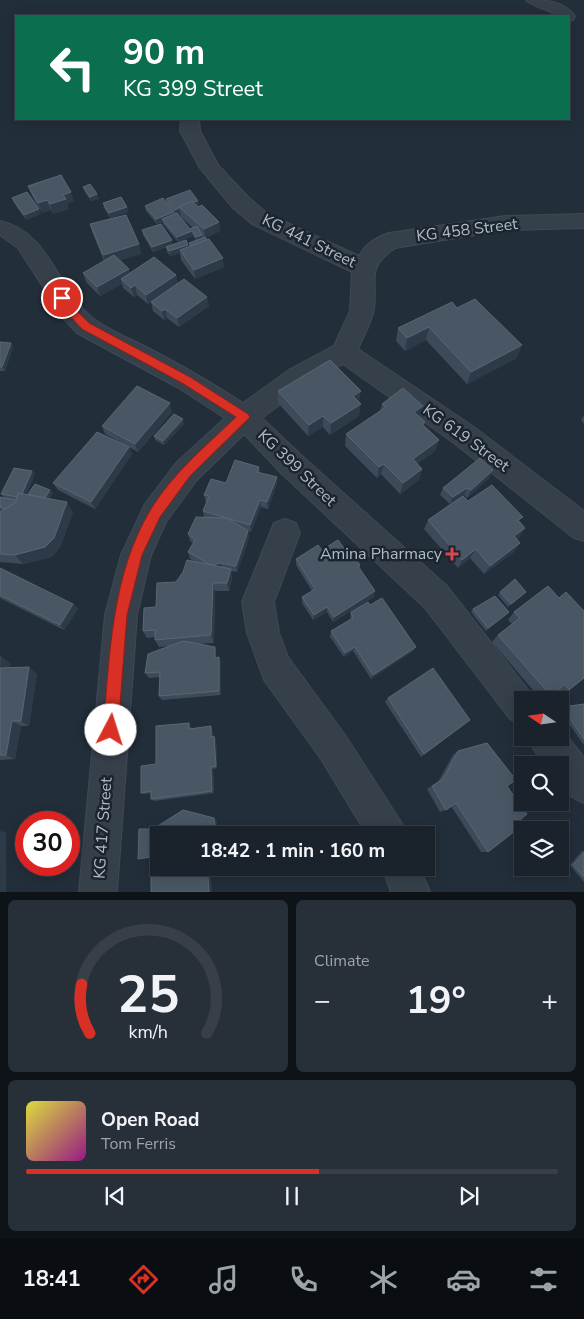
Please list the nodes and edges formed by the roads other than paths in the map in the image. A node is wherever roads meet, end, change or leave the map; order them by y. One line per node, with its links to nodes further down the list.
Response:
1 (534, 0): 2 (street)
2 (565, 15)
3 (190, 120): 6 (street, KG 441 Street)
4 (584, 221): 6 (street, KG 458 Street)
5 (0, 228): 8 (street, KG 399 Street)
6 (364, 268): 7 (street, KG 441 Street)
7 (344, 352): 8 (street); 9 (street, KG 619 Street)
8 (244, 417): 11 (street, KG 399 Street); 16 (street, KG 417 Street)
9 (584, 528)
10 (285, 534): 14 (street)
11 (514, 697)
12 (552, 746): 13 (street)
13 (584, 785)
14 (382, 826)
15 (404, 876): 17 (street)
16 (98, 892)
17 (411, 892)

